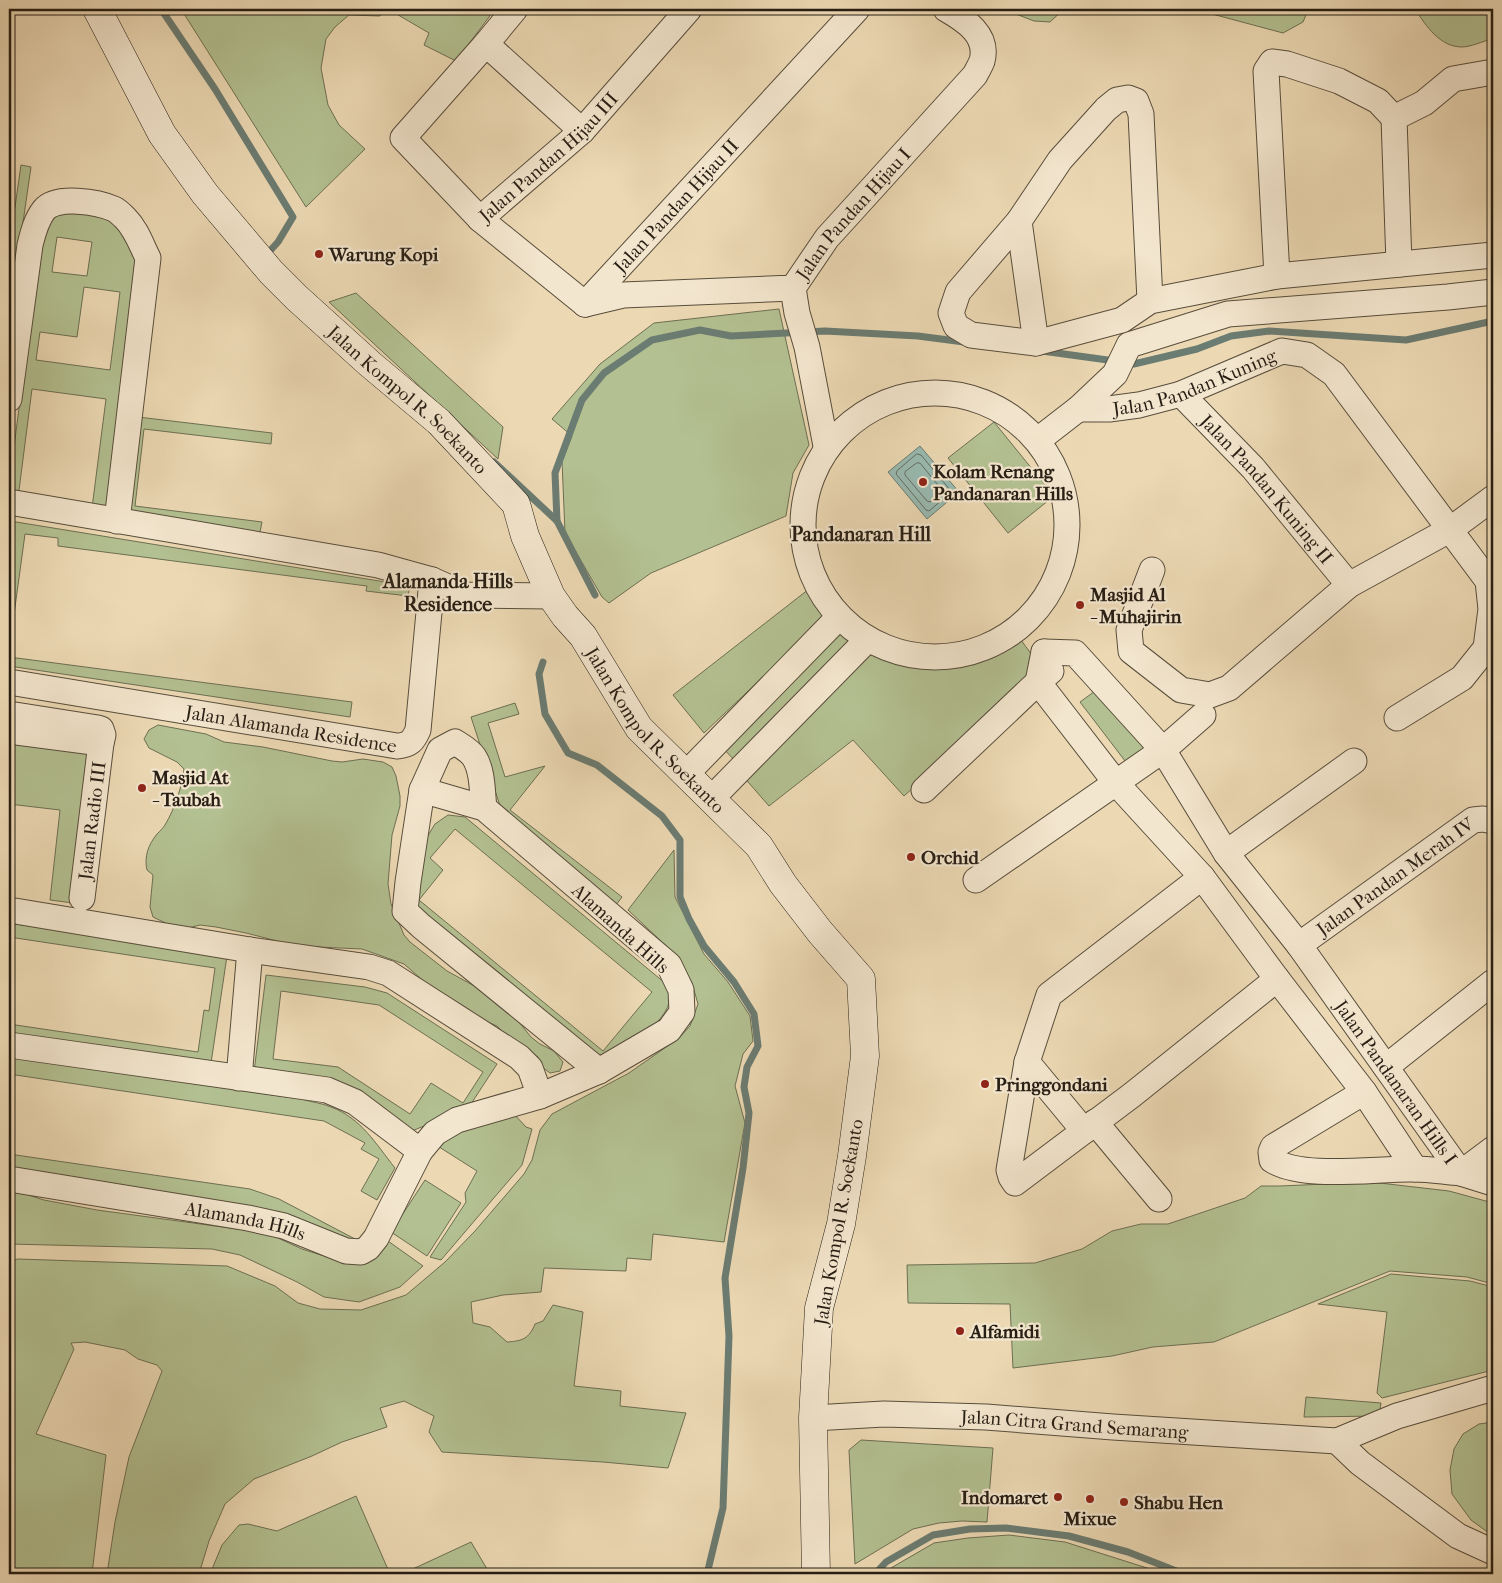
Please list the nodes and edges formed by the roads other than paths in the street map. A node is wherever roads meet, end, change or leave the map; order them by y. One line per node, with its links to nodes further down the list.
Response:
1 (97, 9): 34 (main road, Jalan Kompol R. Soekanto)
2 (515, 9): 6 (street)
3 (689, 9): 9 (street, Jalan Pandan Hijau III)
4 (858, 9): 20 (street, Jalan Pandan Hijau II)
5 (946, 9): 16 (street, Jalan Pandan Hijau I)
6 (486, 44): 9 (street); 10 (street, Jalan Pandan Hijau III)
7 (1493, 72): 8 (street)
8 (1394, 118): 14 (street); 15 (street)
9 (582, 131): 10 (street, Jalan Pandan Hijau III)
10 (480, 219): 20 (street)
11 (1019, 221): 19 (street); 21 (street); 21 (street)
12 (1491, 255): 13 (street); 17 (street)
13 (1444, 260): 14 (street); 18 (street)
14 (1399, 264): 15 (street)
15 (1277, 276): 19 (street)
16 (793, 288): 20 (street, Jalan Pandan Hijau I); 26 (street)
17 (1490, 292): 18 (street)
18 (1448, 297): 24 (street)
19 (1150, 301): 21 (street)
20 (585, 304)
21 (1036, 343)
22 (1181, 394): 24 (street, Jalan Pandan Kuning); 30 (street, Jalan Pandan Kuning); 33 (street, Jalan Pandan Kuning II)
23 (9, 399): 29 (street)
24 (1078, 409): 25 (street)
25 (1038, 440): 26 (street); 36 (street)
26 (826, 446): 35 (street)
27 (1493, 498): 30 (street)
28 (9, 502): 29 (street)
29 (117, 521): 32 (street)
30 (1451, 529): 33 (street); 44 (street, Jalan Pandan Kuning)
31 (1152, 570): 33 (street)
32 (432, 580): 34 (street); 40 (street, Jalan Alamanda Residence)
33 (1349, 585)
34 (551, 596): 49 (main road, Jalan Kompol R. Soekanto)
35 (838, 618): 37 (street); 49 (street)
36 (1019, 629): 37 (street); 38 (street)
37 (867, 640): 53 (street)
38 (1044, 652): 39 (street); 41 (street)
39 (1075, 653): 41 (street); 47 (street, Jalan Pandanaran Hills I)
40 (9, 682)
41 (1038, 682): 50 (street, Jalan Pandanaran Hills I); 52 (street)
42 (9, 714): 46 (street)
43 (1203, 715): 47 (street)
44 (1398, 718)
45 (9, 731): 46 (street)
46 (101, 744): 59 (street, Jalan Radio III)
47 (1163, 750): 50 (street); 56 (street, Jalan Pandanaran Hills I)
48 (1354, 761): 56 (street)
49 (686, 774): 53 (main road, Jalan Kompol R. Soekanto)
50 (1116, 783): 57 (street, Jalan Pandanaran Hills I); 58 (street)
51 (422, 790): 54 (street, Alamanda Hills); 54 (street); 68 (street)
52 (924, 790)
53 (711, 799): 81 (main road, Jalan Kompol R. Soekanto)
54 (484, 808): 68 (street, Alamanda Hills)
55 (1493, 821): 61 (street, Jalan Pandan Merah IV)
56 (1226, 853): 61 (street, Jalan Pandanaran Hills I)
57 (1202, 877): 63 (street, Jalan Pandanaran Hills I); 66 (street)
58 (976, 880)
59 (82, 898)
60 (9, 910): 62 (street)
61 (1299, 945): 67 (street, Jalan Pandanaran Hills I)
62 (250, 950): 69 (street); 71 (street)
63 (1277, 979): 70 (street, Jalan Pandanaran Hills I); 72 (street)
64 (1493, 982): 67 (street)
65 (9, 1046): 69 (street)
66 (1027, 1062): 72 (street); 72 (street)
67 (1386, 1067): 76 (street, Jalan Pandanaran Hills I)
68 (599, 1071): 71 (street, Alamanda Hills)
69 (239, 1078): 74 (street)
70 (1364, 1092): 75 (street, Jalan Pandanaran Hills I); 75 (street)
71 (540, 1096): 74 (street, Alamanda Hills)
72 (1089, 1127): 79 (street)
73 (1493, 1149): 76 (street)
74 (420, 1150): 77 (street, Alamanda Hills)
75 (1415, 1169): 76 (street, Jalan Pandanaran Hills I)
76 (1461, 1173): 78 (street)
77 (9, 1179)
78 (1493, 1183)
79 (1160, 1199)
80 (1493, 1388): 82 (street, Jalan Citra Grand Semarang)
81 (813, 1418): 82 (street, Jalan Citra Grand Semarang); 84 (main road, Jalan Kompol R. Soekanto)
82 (1337, 1440): 83 (street)
83 (1493, 1552)
84 (816, 1574)

